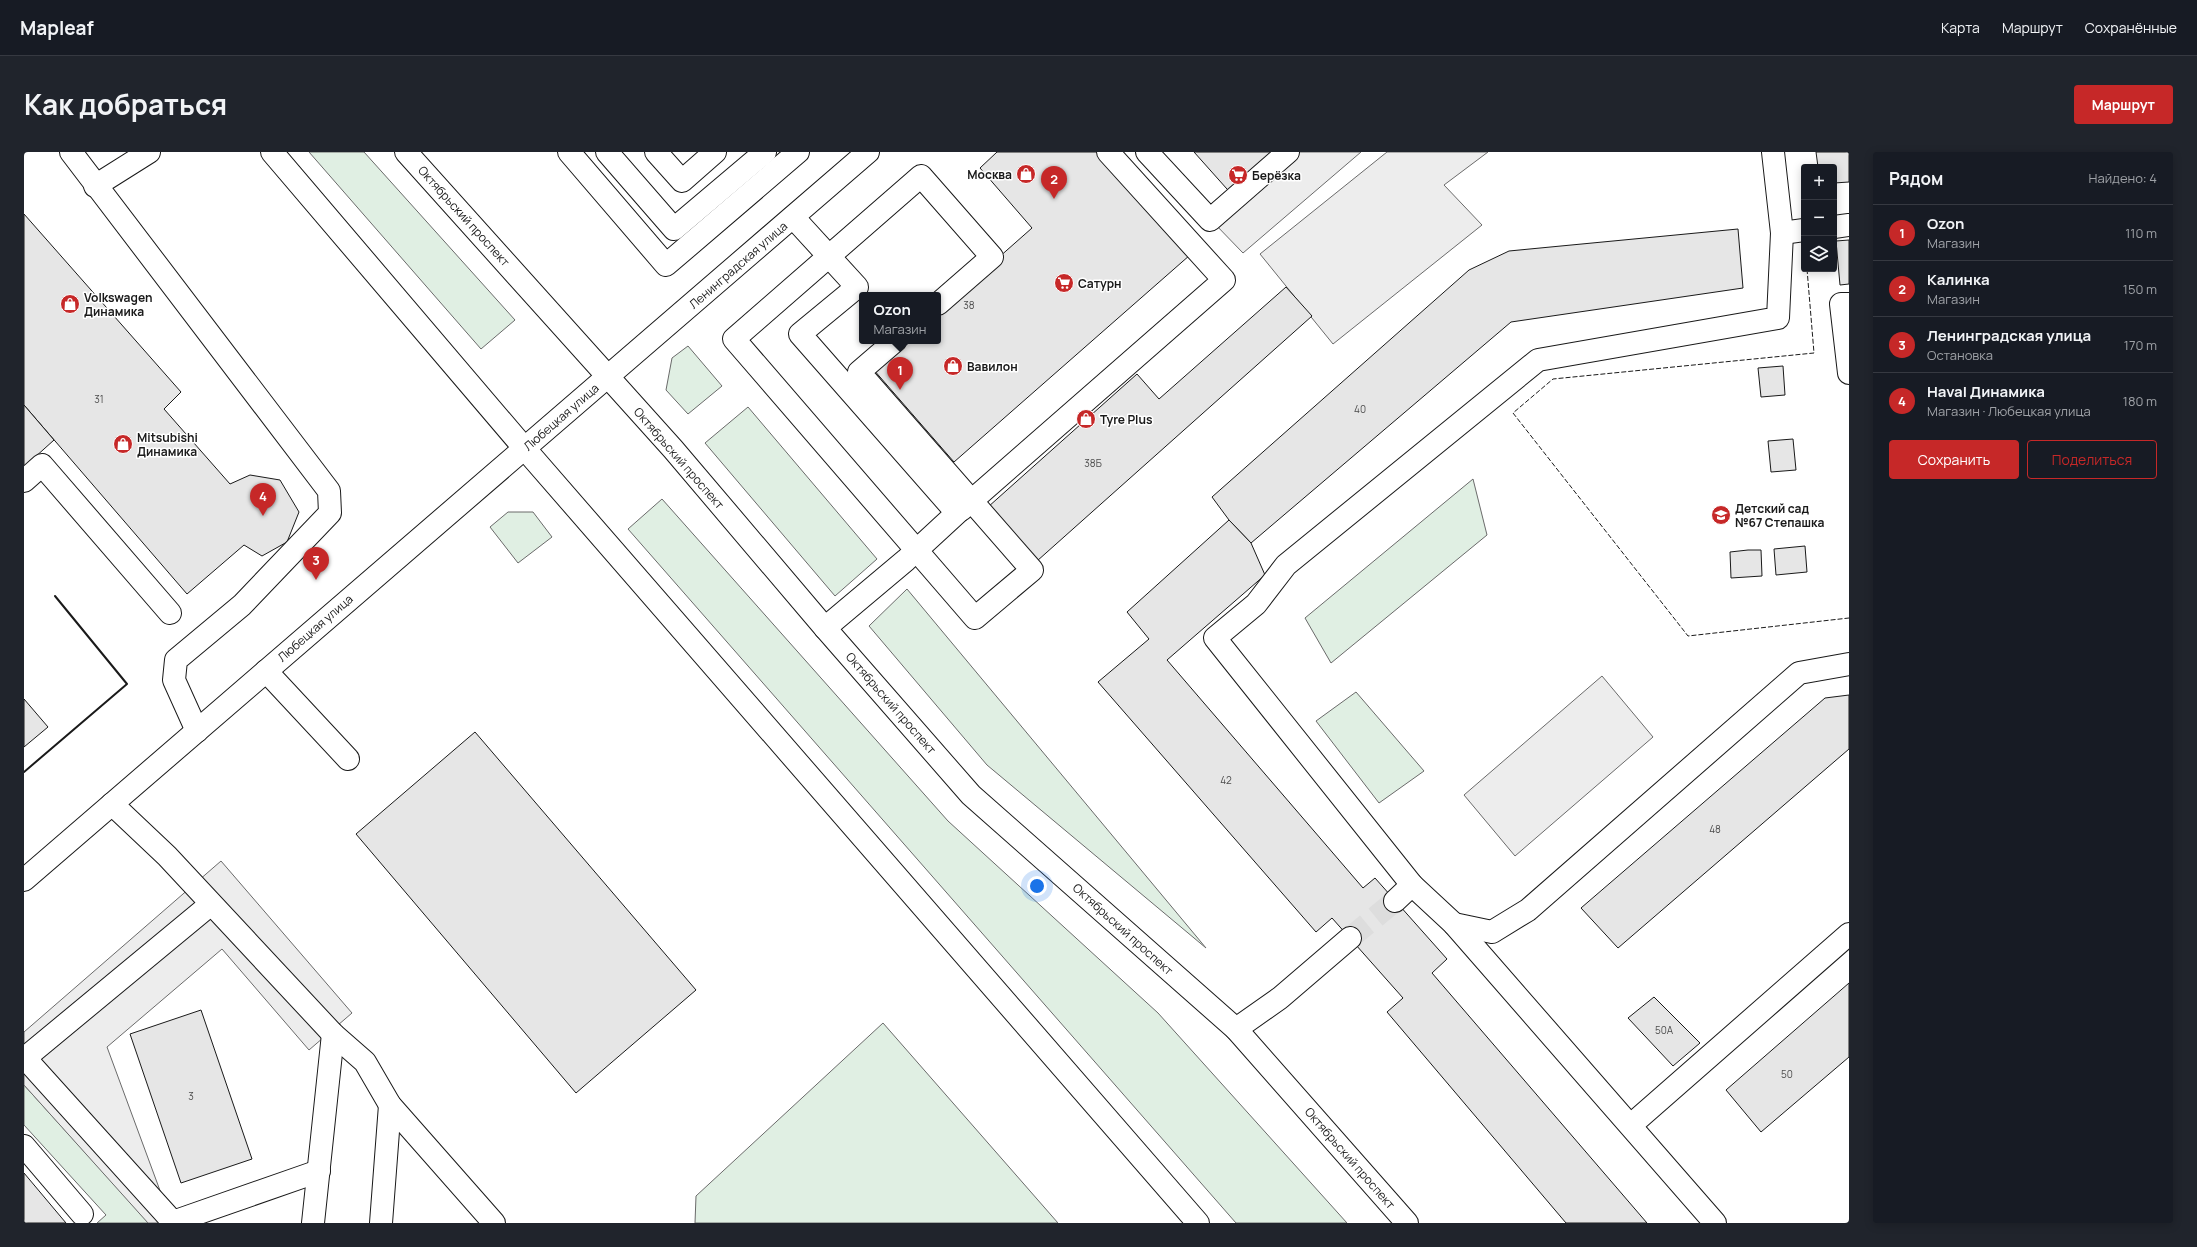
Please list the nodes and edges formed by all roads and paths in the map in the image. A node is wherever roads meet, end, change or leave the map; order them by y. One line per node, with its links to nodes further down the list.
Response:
1 (71, 152): 16 (main road)
2 (149, 152): 16 (main road)
3 (272, 152): 28 (main road)
4 (406, 152): 27 (main road, Октябрьский проспект)
5 (569, 152): 10 (main road)
6 (607, 152): 9 (main road)
7 (656, 152): 8 (main road)
8 (715, 152)
9 (765, 152)
10 (798, 152)
11 (868, 152): 17 (main road, Ленинградская улица)
12 (1108, 152): 30 (main road)
13 (1147, 152): 14 (main road)
14 (1288, 152)
15 (1773, 152): 21 (main road)
16 (95, 186): 36 (main road)
17 (793, 217): 22 (main road); 27 (main road, Ленинградская улица)
18 (1849, 225): 19 (main road)
19 (1837, 227)
20 (1801, 230): 21 (main road)
21 (1782, 233): 40 (main road)
22 (828, 257): 23 (main road); 30 (main road); 31 (main road)
23 (941, 301)
24 (1849, 304): 26 (main road)
25 (892, 344): 30 (main road)
26 (1849, 373)
27 (608, 377): 28 (main road, Любецкая улица); 33 (main road, Октябрьский проспект)
28 (525, 449): 35 (main road, Любецкая улица); 56 (main road)
29 (24, 481): 32 (main road)
30 (964, 507): 31 (main road); 31 (main road)
31 (916, 550): 33 (main road)
32 (170, 613)
33 (825, 628): 46 (main road, Октябрьский проспект)
34 (1849, 664): 43 (main road)
35 (266, 671): 36 (main road, Любецкая улица); 37 (main road)
36 (197, 730): 38 (main road, Любецкая улица)
37 (348, 759)
38 (112, 804): 39 (main road, Любецкая улица); 42 (main road)
39 (24, 880)
40 (1412, 884): 41 (main road); 43 (main road)
41 (1395, 901)
42 (211, 904): 47 (main road); 51 (main road)
43 (1454, 924): 49 (main road)
44 (1849, 934): 49 (main road)
45 (1350, 938): 46 (main road)
46 (1236, 1029): 57 (main road, Октябрьский проспект)
47 (333, 1034): 48 (main road); 51 (main road)
48 (390, 1105): 53 (main road); 55 (main road)
49 (1630, 1125): 58 (main road)
50 (24, 1146): 52 (main road)
51 (319, 1171): 54 (main road)
52 (82, 1214)
53 (485, 1220)
54 (313, 1223)
55 (381, 1223)
56 (1198, 1223)
57 (1407, 1223)
58 (1714, 1223)

